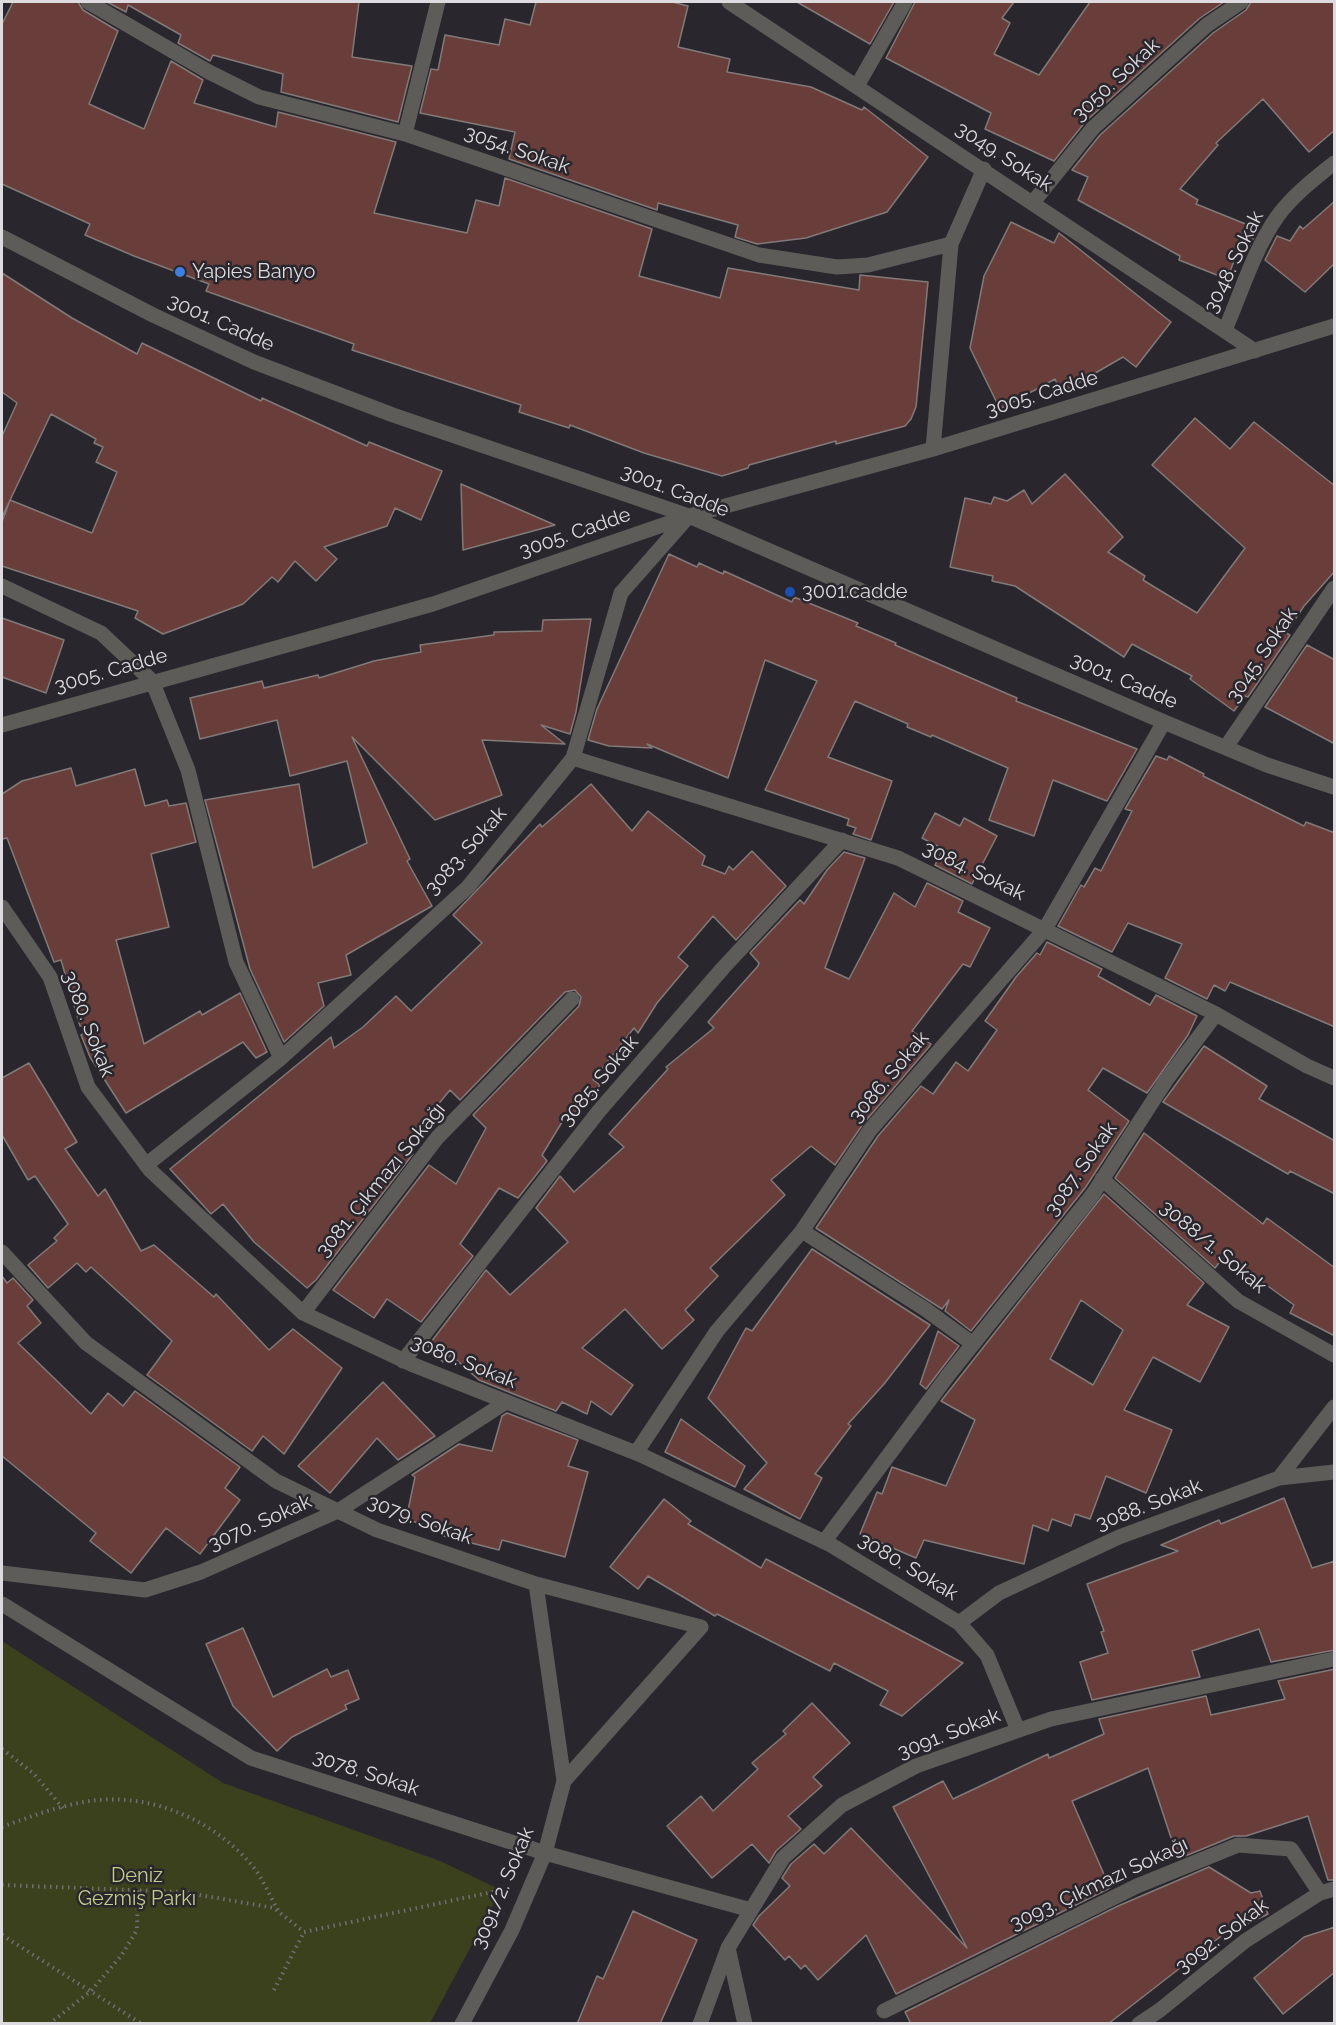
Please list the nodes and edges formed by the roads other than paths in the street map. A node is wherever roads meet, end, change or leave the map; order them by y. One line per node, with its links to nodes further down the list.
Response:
1 (88, 2): 7 (street, 3054. Sokak)
2 (438, 2): 7 (street)
3 (729, 2): 6 (street, 3049. Sokak)
4 (905, 2): 6 (street)
5 (1241, 2): 10 (street, 3050. Sokak)
6 (857, 86): 9 (street, 3049. Sokak)
7 (405, 134): 12 (street, 3054. Sokak)
8 (1335, 164): 14 (street, 3048. Sokak)
9 (984, 169): 10 (street, 3049. Sokak); 12 (street)
10 (1034, 201): 14 (street, 3049. Sokak)
11 (2, 237): 17 (street, 3001. Cadde)
12 (951, 244): 16 (street)
13 (1335, 327): 15 (street, 3005. Cadde)
14 (1225, 330): 15 (street, 3049. Sokak)
15 (1255, 351): 16 (street, 3005. Cadde)
16 (933, 449): 17 (street, 3005. Cadde)
17 (689, 516): 20 (street, 3005. Cadde); 21 (street, 3001. Cadde); 24 (street, 3083. Sokak)
18 (2, 586): 20 (street)
19 (1335, 588): 23 (street, 3045. Sokak)
20 (152, 681): 22 (street, 3005. Cadde); 31 (street)
21 (1164, 722): 23 (street, 3001. Cadde); 28 (street, 3086. Sokak)
22 (2, 725)
23 (1226, 747): 25 (street, 3001. Cadde)
24 (573, 758): 26 (street, 3084. Sokak); 31 (street, 3083. Sokak)
25 (1335, 787)
26 (842, 840): 28 (street, 3084. Sokak); 40 (street, 3085. Sokak)
27 (2, 907): 33 (street, 3080. Sokak)
28 (1045, 929): 30 (street, 3084. Sokak); 35 (street, 3086. Sokak)
29 (572, 999): 37 (street, 3081. Çıkmazı Sokağı)
30 (1216, 1014): 32 (street, 3084. Sokak); 34 (street, 3087. Sokak)
31 (281, 1058): 33 (street, 3083. Sokak)
32 (1335, 1078)
33 (146, 1165): 37 (street, 3080. Sokak)
34 (1102, 1179): 38 (street, 3087. Sokak); 39 (street, 3088/1. Sokak)
35 (802, 1230): 38 (street); 43 (street, 3086. Sokak)
36 (2, 1252): 46 (street, 3079. Sokak)
37 (303, 1313): 40 (street, 3080. Sokak)
38 (973, 1344): 47 (street, 3087. Sokak)
39 (1335, 1355)
40 (403, 1361): 41 (street, 3080. Sokak)
41 (506, 1402): 43 (street, 3080. Sokak); 46 (street, 3070. Sokak)
42 (1335, 1407): 45 (street)
43 (636, 1453): 47 (street, 3080. Sokak)
44 (1335, 1472): 45 (street, 3088. Sokak)
45 (1280, 1478): 51 (street, 3088. Sokak)
46 (339, 1511): 48 (street, 3070. Sokak); 49 (street, 3079. Sokak)
47 (824, 1542): 51 (street, 3080. Sokak)
48 (2, 1573)
49 (536, 1584): 54 (street, 3091/2. Sokak); 54 (street, 3079. Sokak)
50 (2, 1604): 55 (street, 3078. Sokak)
51 (959, 1623): 53 (street, 3080. Sokak)
52 (1335, 1659): 53 (street, 3091. Sokak)
53 (1018, 1730): 57 (street, 3091. Sokak)
54 (564, 1781): 55 (street, 3091/2. Sokak)
55 (545, 1853): 57 (street, 3078. Sokak); 60 (street, 3091/2. Sokak)
56 (1327, 1891): 59 (street, 3093. Çıkmazı Sokağı); 63 (street, 3092. Sokak)
57 (751, 1910): 58 (street, 3091. Sokak)
58 (728, 1948): 61 (street, 3091. Sokak); 62 (street)
59 (884, 2011)
60 (462, 2024)
61 (700, 2024)
62 (746, 2024)
63 (1139, 2024)

